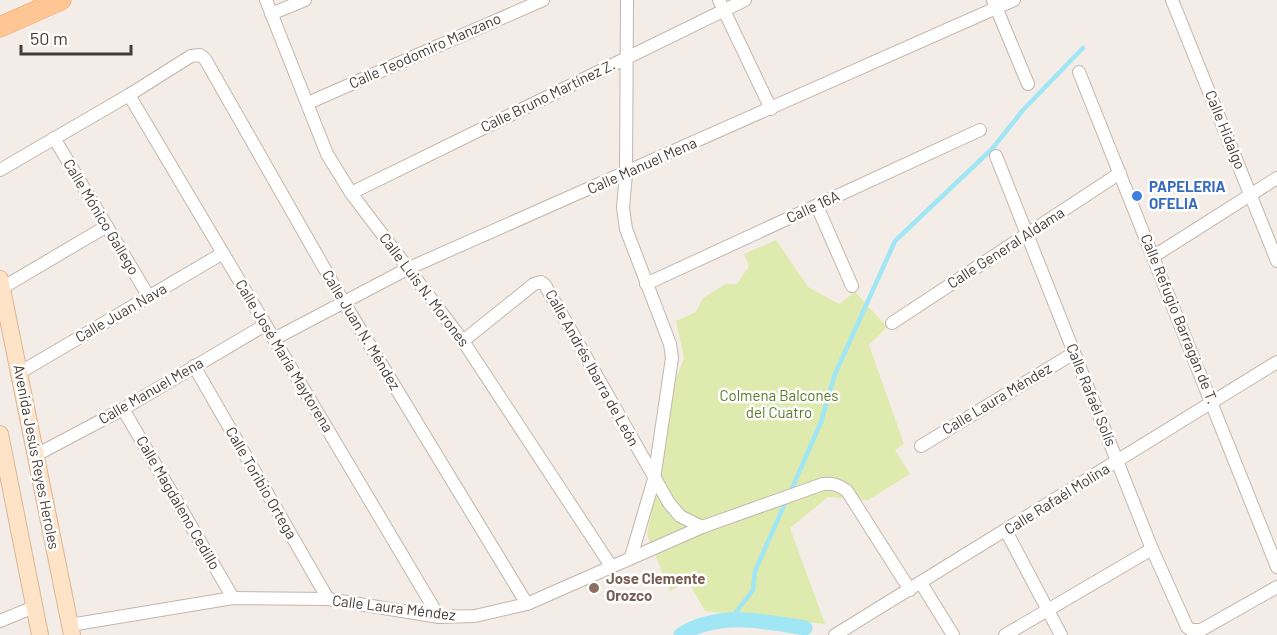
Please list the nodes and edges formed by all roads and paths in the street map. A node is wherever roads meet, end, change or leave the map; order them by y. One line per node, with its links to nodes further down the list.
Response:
1 (61, 0): 12 (main road)
2 (266, 0): 11 (street, Calle Luis N. Morones)
3 (305, 0): 11 (street)
4 (543, 0): 17 (street, Calle Teodomiro Manzano)
5 (627, 0): 13 (street)
6 (745, 0): 10 (street, Calle Bruno Martínez Z.)
7 (1014, 0): 9 (street, Calle Manuel Mena)
8 (1172, 0): 27 (street, Calle Hidalgo)
9 (994, 4): 15 (street); 18 (street, Calle Manuel Mena)
10 (721, 5): 13 (street, Calle Bruno Martínez Z.); 18 (street)
11 (272, 14): 17 (street, Calle Luis N. Morones)
12 (0, 27)
13 (627, 57): 24 (street); 26 (street, Calle Bruno Martínez Z.)
14 (1079, 72): 23 (street, Calle Refugio Barragán de T.)
15 (1028, 84)
16 (129, 95): 20 (street); 31 (street, Calle José María Maytorena); 39 (street, Calle Juan N. Méndez)
17 (308, 103): 26 (street, Calle Luis N. Morones)
18 (771, 109): 24 (street, Calle Manuel Mena)
19 (980, 130): 28 (street, Calle 16A)
20 (54, 138): 22 (street); 29 (street, Calle Mónico Gallego)
21 (996, 156): 30 (street, Calle Rafaél Solís)
22 (0, 170)
23 (1120, 173): 30 (street, Calle General Aldama); 32 (street, Calle Refugio Barragán de T.)
24 (626, 174): 34 (street, Calle Manuel Mena); 36 (street)
25 (1277, 178): 27 (street)
26 (351, 193): 34 (street, Calle Luis N. Morones)
27 (1251, 195): 32 (street); 33 (street, Calle Hidalgo)
28 (817, 206): 36 (street, Calle 16A); 37 (street)
29 (107, 226): 35 (street); 38 (street, Calle Mónico Gallego)
30 (1027, 234): 40 (street, Calle General Aldama); 44 (street, Calle Rafaél Solís)
31 (223, 254): 38 (street, Calle Juan Nava); 41 (street, Calle José María Maytorena)
32 (1154, 255): 48 (street, Calle Refugio Barragán de T.)
33 (1277, 261)
34 (407, 269): 39 (street, Calle Manuel Mena); 43 (street, Calle Luis N. Morones)
35 (1, 284): 47 (street, Avenida Jesús Reyes Heroles)
36 (646, 284): 55 (street)
37 (852, 286)
38 (149, 297): 47 (street, Calle Juan Nava)
39 (343, 301): 42 (street, Calle Manuel Mena); 66 (street, Calle Juan N. Méndez)
40 (892, 323)
41 (266, 325): 42 (street, Calle José María Maytorena); 46 (street, Calle Manuel Mena)
42 (274, 339): 69 (street, Calle José María Maytorena)
43 (463, 340): 55 (street, Calle Andrés Ibarra de León); 60 (street, Calle Luis N. Morones)
44 (1074, 352): 51 (street, Calle Laura Méndez); 53 (street, Calle Rafaél Solís)
45 (1277, 362): 48 (street, Calle Rafaél Molina)
46 (194, 366): 49 (street, Calle Manuel Mena); 65 (street, Calle Toribio Ortega)
47 (19, 373): 52 (street, Avenida Jesús Reyes Heroles)
48 (1212, 403): 53 (street, Calle Rafaél Molina); 61 (street, Calle Refugio Barragán de T.)
49 (123, 409): 52 (street, Calle Manuel Mena); 64 (street, Calle Magdaleno Cedillo)
50 (0, 434): 54 (street, Avenida Jesús Reyes Heroles)
51 (921, 446)
52 (36, 455): 71 (street, Avenida Jesús Reyes Heroles)
53 (1117, 462): 57 (street, Calle Rafaél Molina); 58 (street, Calle Rafaél Solís)
54 (4, 474): 67 (street, Avenida Jesús Reyes Heroles)
55 (654, 479): 56 (street, Calle Andrés Ibarra de León); 59 (street)
56 (702, 527): 59 (street, Calle Laura Méndez); 62 (street, Calle Laura Méndez)
57 (1006, 531): 62 (street, Calle Rafaél Molina); 68 (street)
58 (1152, 549): 63 (street, Calle Rafaél Solís); 68 (street)
59 (631, 557): 60 (street, Calle Laura Méndez)
60 (610, 566): 66 (street, Calle Laura Méndez)
61 (1277, 567)
62 (915, 586): 73 (street, Calle Rafaél Molina); 74 (street, Calle Laura Méndez)
63 (1277, 587)
64 (233, 598): 65 (street, Calle Laura Méndez); 71 (street, Calle Laura Méndez)
65 (328, 599): 69 (street, Calle Laura Méndez)
66 (527, 604): 69 (street, Calle Laura Méndez)
67 (34, 607): 70 (street); 72 (street, Avenida Jesús Reyes Heroles)
68 (1048, 610): 75 (street); 76 (street)
69 (439, 616)
70 (0, 621)
71 (71, 630)
72 (40, 635)
73 (836, 635)
74 (953, 635)
75 (1005, 635)
76 (1061, 635)

